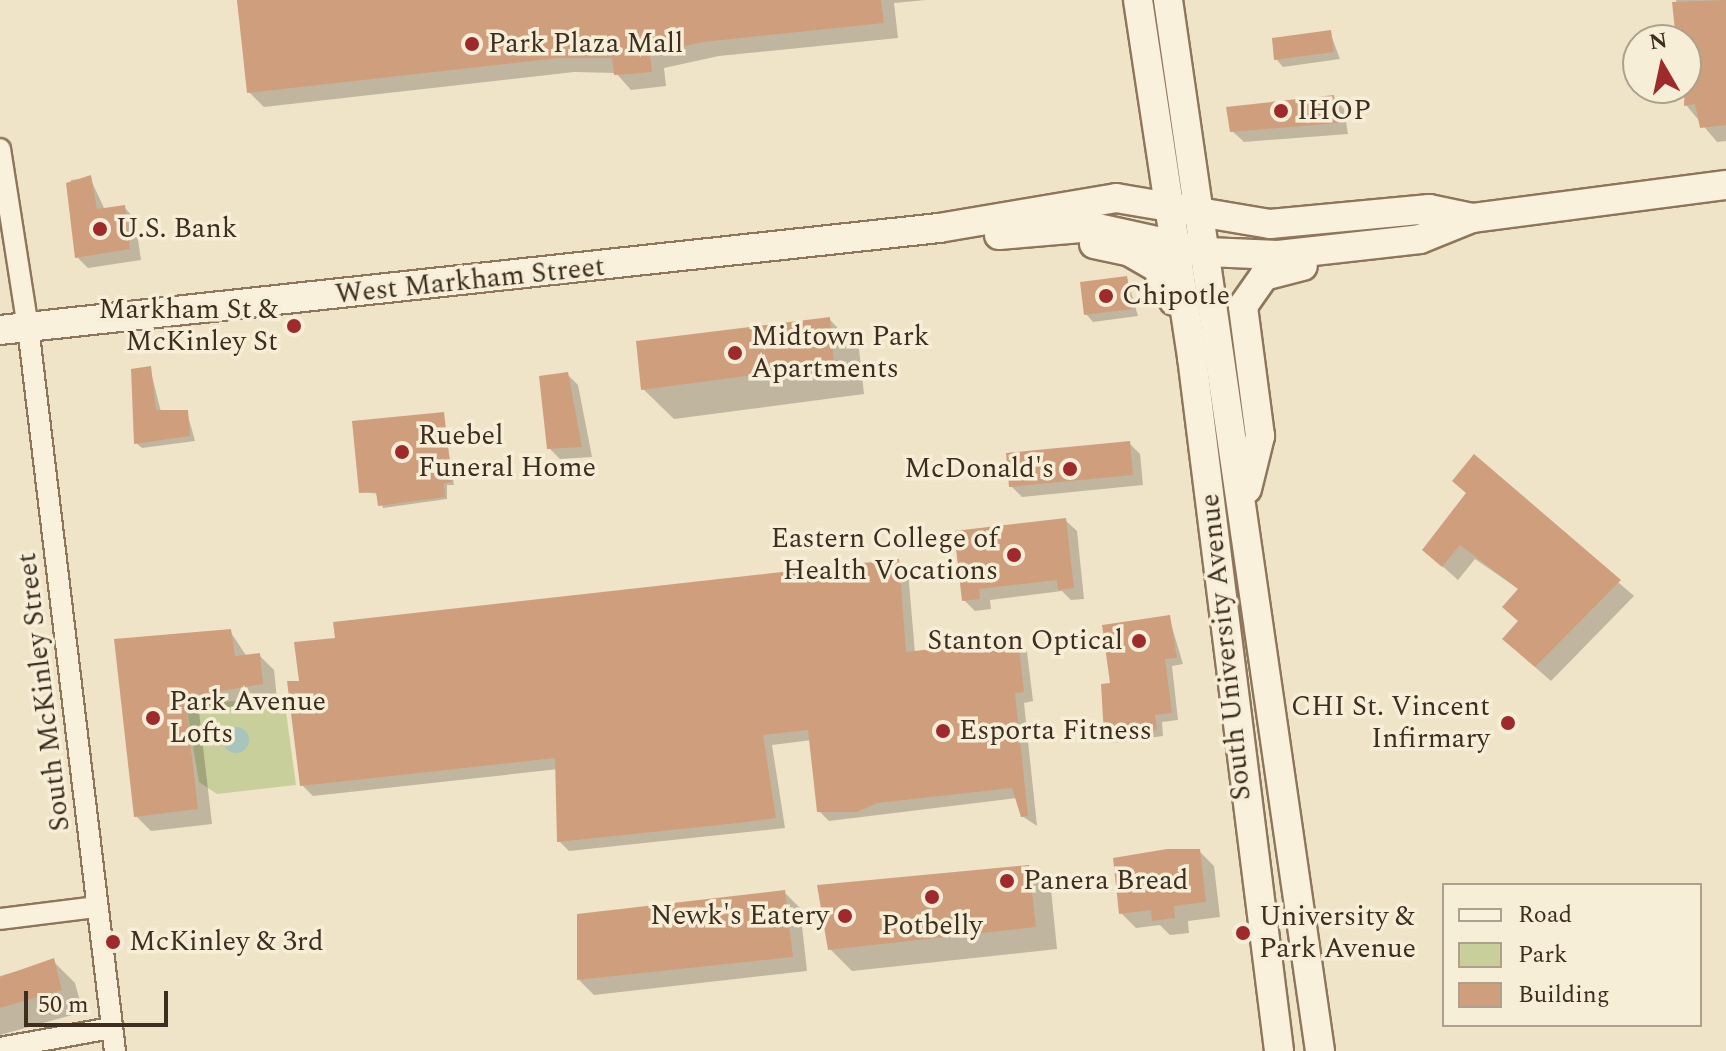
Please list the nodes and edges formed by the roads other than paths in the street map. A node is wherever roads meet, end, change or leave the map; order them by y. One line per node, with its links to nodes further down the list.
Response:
1 (1138, 0): 5 (main road, South University Avenue)
2 (1168, 0): 6 (main road, South University Avenue)
3 (0, 149): 13 (street, South McKinley Street)
4 (1726, 185): 7 (main road, West Markham Street)
5 (1168, 207): 6 (main road, West Markham Street); 8 (main road, West Markham Street); 11 (main road, South University Avenue)
6 (1200, 214): 7 (main road, West Markham Street); 12 (main road, South University Avenue)
7 (1472, 218): 10 (main road, West Markham Street)
8 (939, 228): 9 (main road, West Markham Street); 13 (main road, West Markham Street)
9 (1034, 232): 11 (main road, West Markham Street); 15 (main road)
10 (1420, 239): 12 (main road, West Markham Street); 16 (main road)
11 (1173, 244): 12 (main road, West Markham Street); 15 (main road, South University Avenue)
12 (1207, 252): 16 (main road, South University Avenue)
13 (28, 327): 14 (main road, West Markham Street); 17 (street, South McKinley Street)
14 (0, 330)
15 (1189, 339): 22 (main road, South University Avenue)
16 (1243, 505): 23 (main road, South University Avenue)
17 (97, 907): 18 (street); 19 (street, South McKinley Street)
18 (0, 919)
19 (111, 1028): 20 (street); 21 (street, South McKinley Street)
20 (0, 1048)
21 (115, 1051)
22 (1279, 1051)
23 (1320, 1051)

